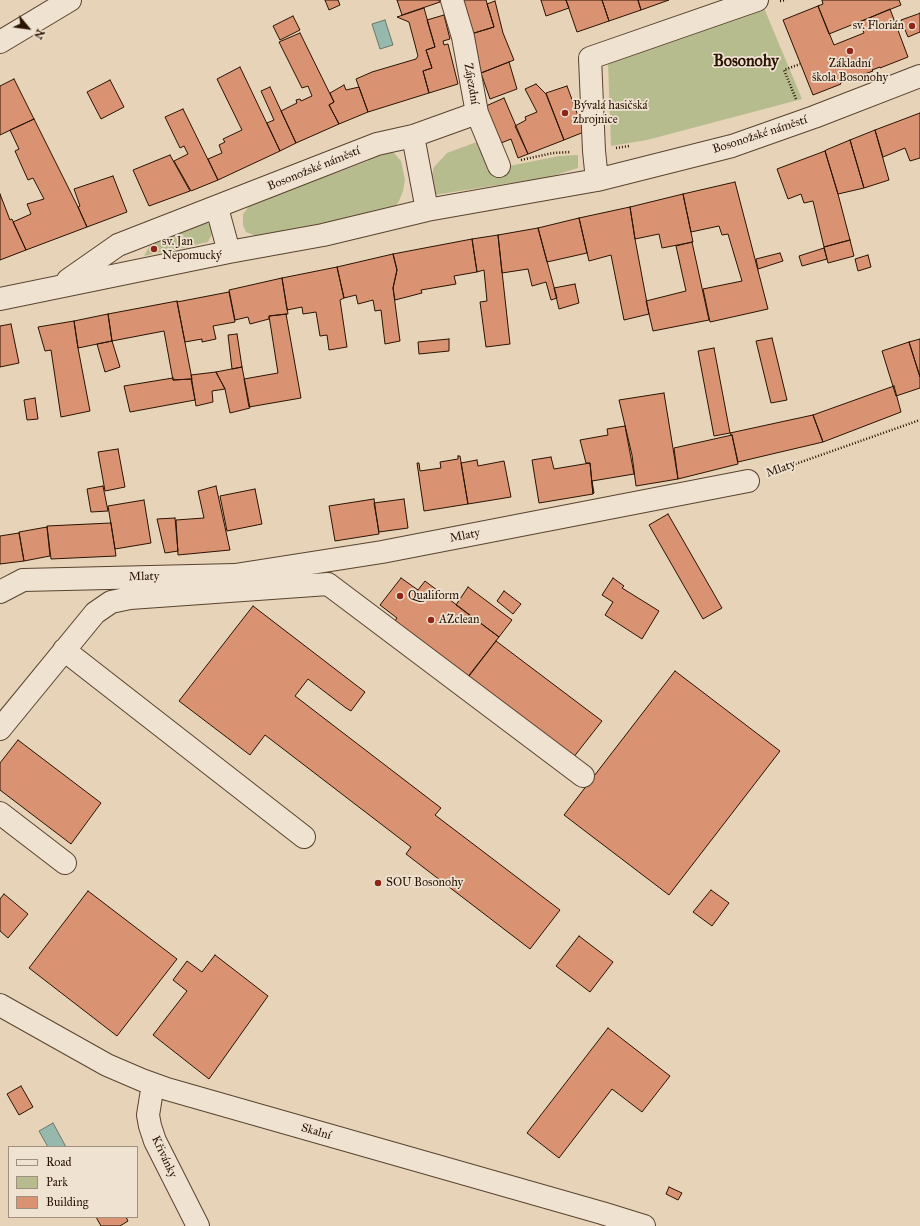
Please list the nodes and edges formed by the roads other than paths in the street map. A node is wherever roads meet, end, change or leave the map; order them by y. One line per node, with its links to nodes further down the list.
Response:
1 (70, 0): 4 (street)
2 (452, 0): 6 (street, Zájezdní)
3 (757, 0): 9 (street)
4 (0, 42)
5 (920, 76): 9 (street, Bosonožské náměstí)
6 (477, 112): 7 (street, Bosonožské náměstí); 8 (street, Zájezdní)
7 (413, 136): 10 (street, Bosonožské náměstí); 11 (street)
8 (499, 166)
9 (596, 180): 11 (street, Bosonožské náměstí)
10 (217, 208): 12 (street); 13 (street, Bosonožské náměstí)
11 (427, 210): 12 (street, Bosonožské náměstí)
12 (228, 252): 13 (street, Bosonožské náměstí)
13 (60, 286): 14 (street, Bosonožské náměstí)
14 (0, 299)
15 (748, 481): 16 (street, Mlaty)
16 (0, 592)
17 (64, 650): 18 (street); 19 (street); 21 (street)
18 (0, 730)
19 (583, 776)
20 (0, 813): 22 (street)
21 (304, 837)
22 (64, 863)
23 (0, 1005): 24 (street, Skalní)
24 (153, 1084): 25 (street, Křivánky); 26 (street, Skalní)
25 (198, 1226)
26 (644, 1226)

